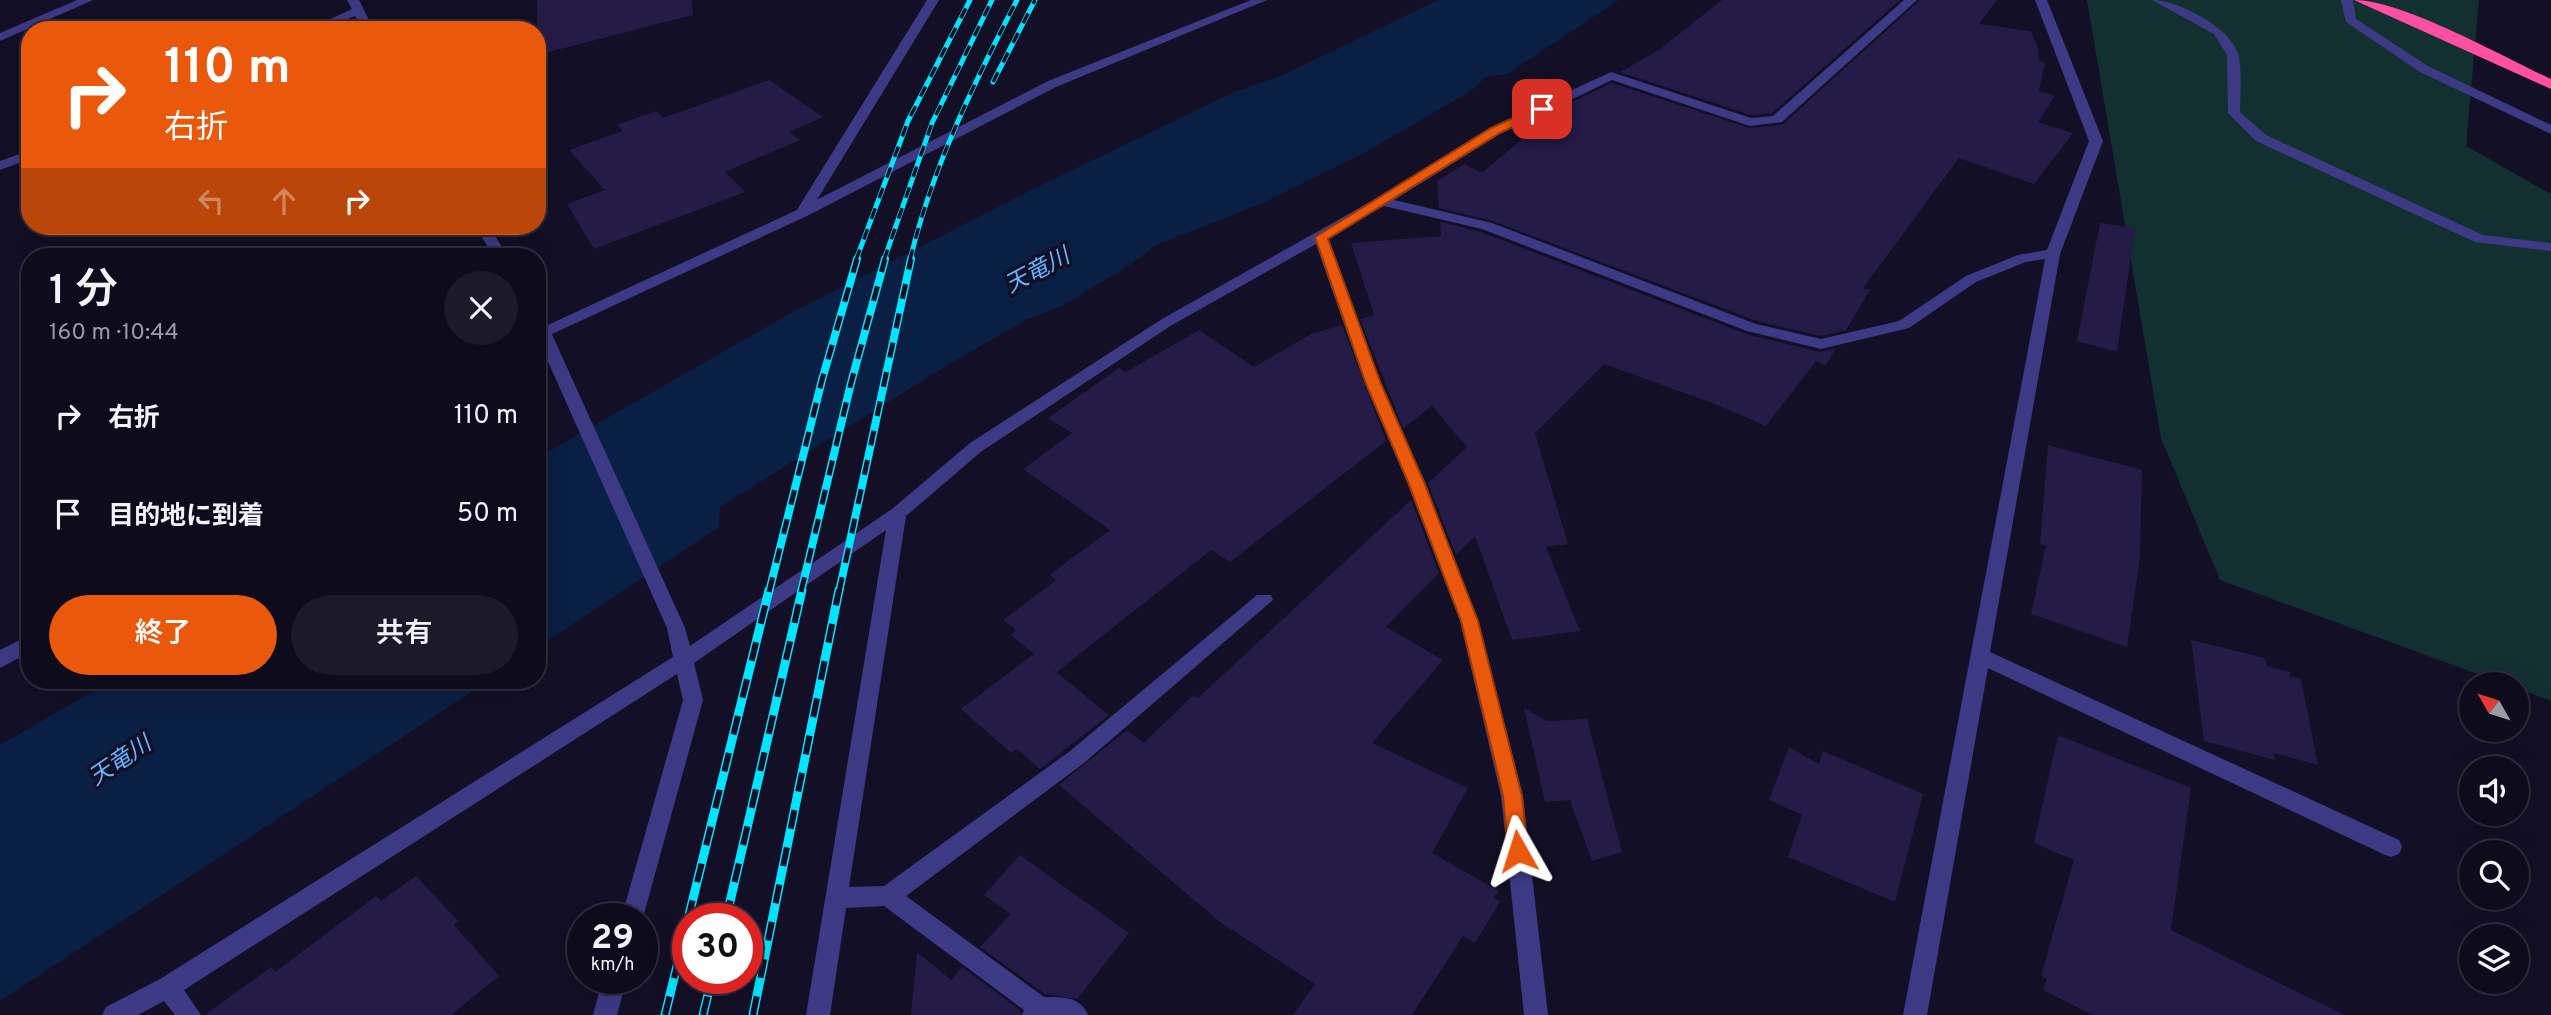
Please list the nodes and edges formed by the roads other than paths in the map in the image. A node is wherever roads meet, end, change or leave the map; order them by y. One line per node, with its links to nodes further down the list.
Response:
1 (87, 0): 10 (street)
2 (933, 0): 19 (street)
3 (1261, 0): 19 (street)
4 (1911, 0): 18 (street)
5 (2041, 0): 22 (street)
6 (2158, 0): 21 (street)
7 (2347, 0): 15 (street)
8 (2361, 0): 14 (highway)
9 (355, 6): 11 (street)
10 (38, 21)
11 (329, 21)
12 (21, 28): 13 (street)
13 (0, 37)
14 (2551, 85)
15 (2551, 130)
16 (21, 157): 17 (street)
17 (0, 166)
18 (1382, 201): 20 (street); 22 (street)
19 (802, 213): 23 (street)
20 (1321, 237): 25 (street); 43 (street)
21 (2551, 247)
22 (2053, 254): 28 (street)
23 (546, 326)
24 (546, 341): 30 (street)
25 (898, 513): 30 (street); 33 (street)
26 (1264, 600): 32 (street)
27 (21, 647): 29 (street)
28 (1980, 656): 31 (street); 44 (street)
29 (0, 660)
30 (684, 660): 34 (street); 35 (street)
31 (2391, 847)
32 (888, 896): 33 (street); 37 (street)
33 (837, 898): 41 (street)
34 (636, 903)
35 (168, 987): 38 (street); 39 (street)
36 (611, 994): 40 (street)
37 (1037, 1012): 42 (street)
38 (114, 1015)
39 (188, 1015)
40 (605, 1015)
41 (818, 1015)
42 (1076, 1015)
43 (1536, 1015)
44 (1915, 1015)

